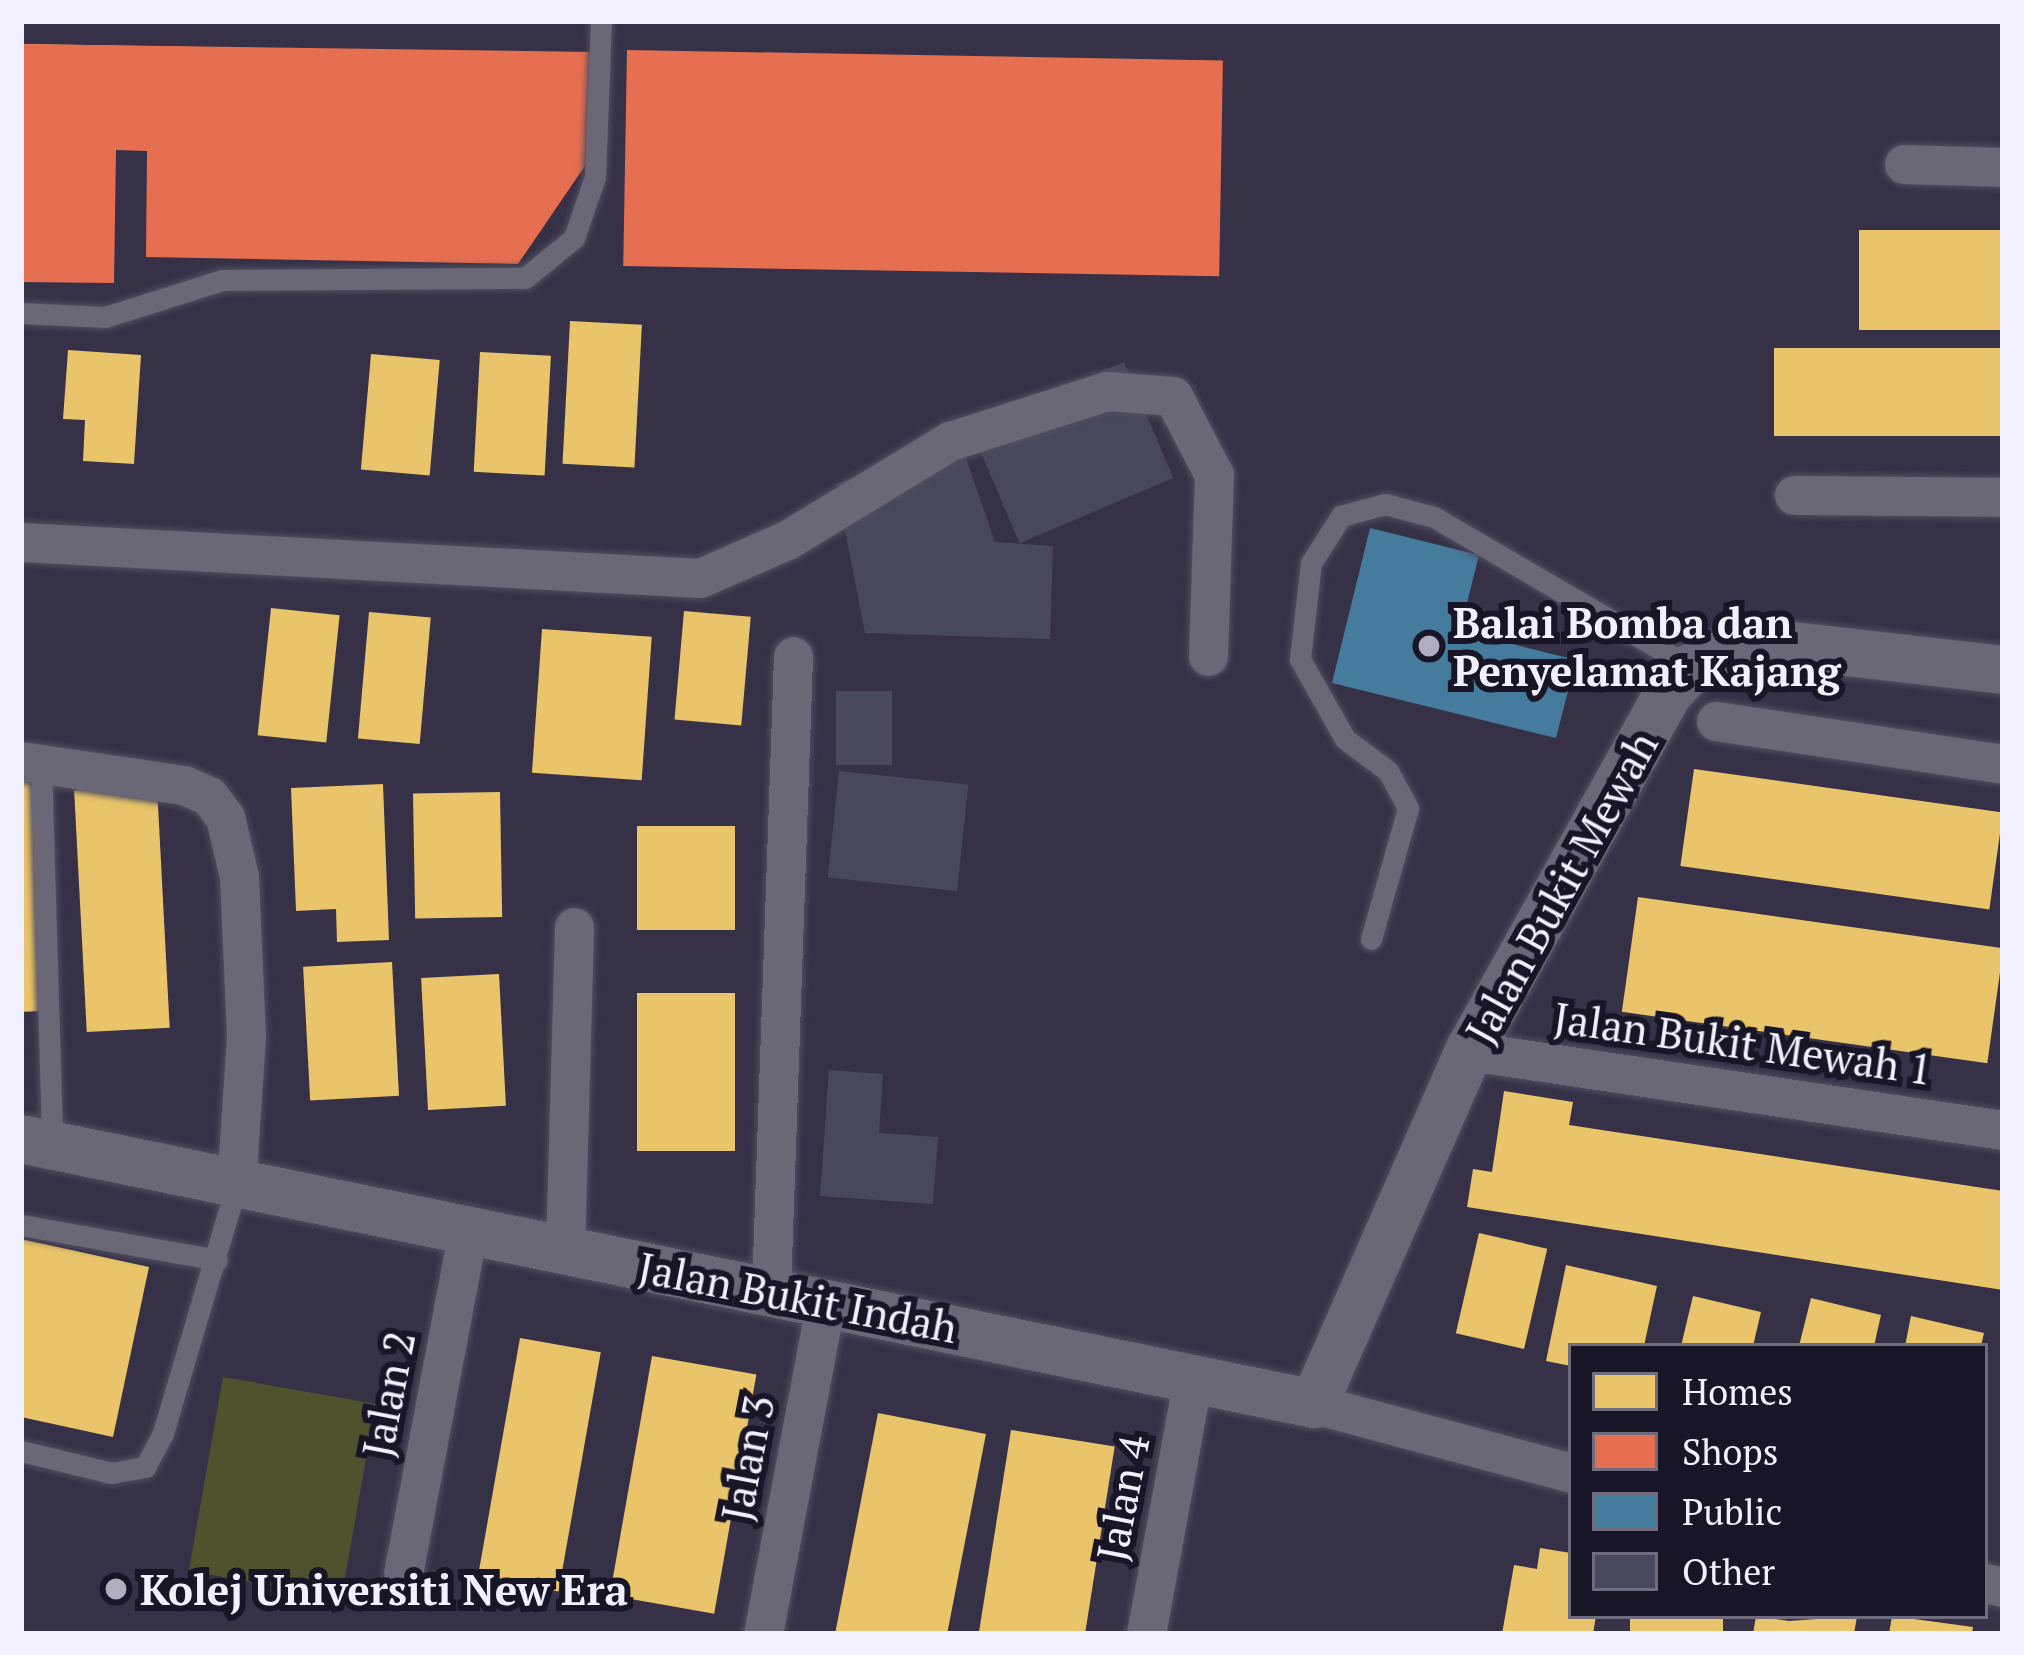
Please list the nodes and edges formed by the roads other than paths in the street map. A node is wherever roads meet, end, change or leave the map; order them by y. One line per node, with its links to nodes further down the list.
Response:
1 (601, 21): 4 (lane)
2 (1904, 164): 3 (street)
3 (2003, 166)
4 (21, 314)
5 (1795, 495): 6 (street)
6 (2003, 497)
7 (21, 542): 9 (street)
8 (793, 656): 25 (street)
9 (1208, 656)
10 (1692, 667): 11 (street); 16 (lane); 17 (street, Jalan Bukit Mewah)
11 (2003, 670)
12 (1716, 721): 14 (street)
13 (31, 762): 19 (lane); 20 (street)
14 (2003, 764)
15 (574, 927): 23 (street)
16 (1371, 939)
17 (1469, 1051): 18 (street, Jalan Bukit Mewah 1); 28 (street, Jalan Bukit Mewah)
18 (2003, 1130)
19 (36, 1142): 20 (street, Jalan Bukit Indah)
20 (236, 1186): 22 (street, Jalan Bukit Indah); 24 (lane)
21 (21, 1225): 24 (lane)
22 (468, 1231): 23 (street, Jalan Bukit Indah); 31 (street, Jalan 2)
23 (565, 1252): 25 (street, Jalan Bukit Indah)
24 (217, 1260): 29 (lane)
25 (771, 1290): 26 (street, Jalan Bukit Indah)
26 (826, 1300): 27 (street, Jalan Bukit Indah); 32 (street, Jalan 3)
27 (1193, 1379): 28 (street, Jalan Bukit Indah); 33 (street, Jalan 4)
28 (1313, 1404): 30 (street, Jalan Bukit Indah)
29 (21, 1451)
30 (1568, 1472)
31 (403, 1574)
32 (763, 1634)
33 (1145, 1634)

